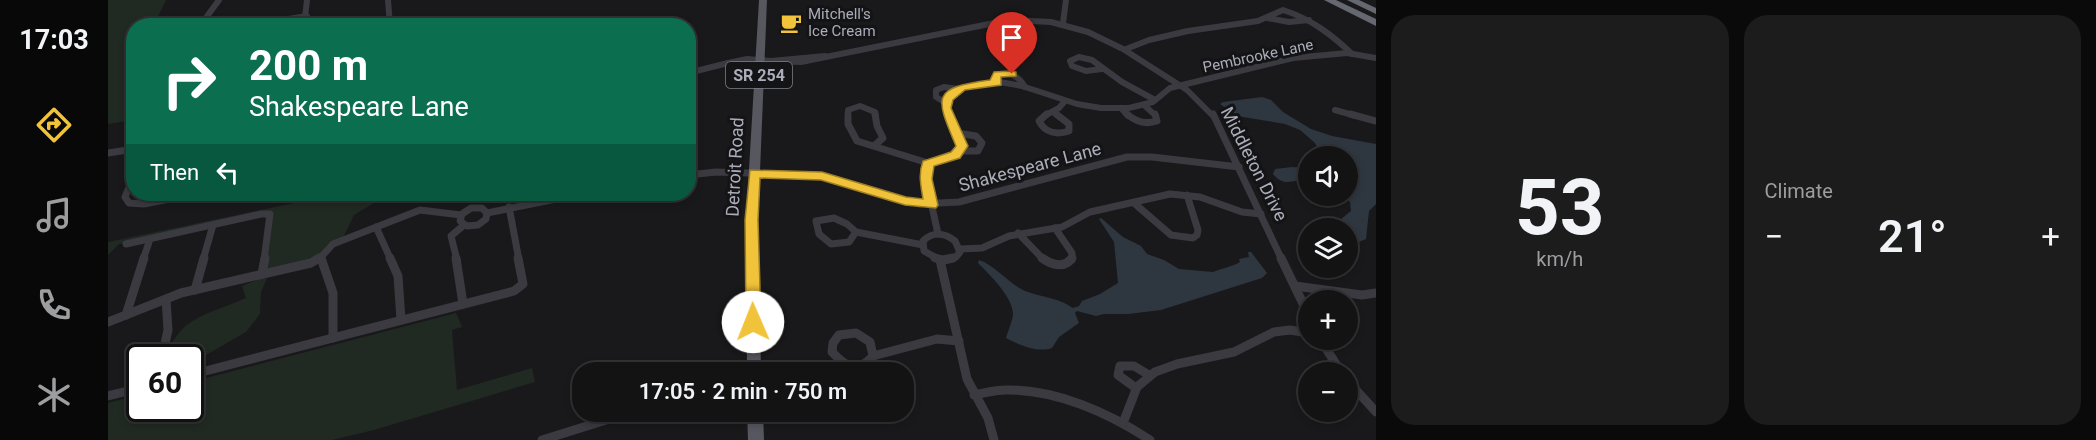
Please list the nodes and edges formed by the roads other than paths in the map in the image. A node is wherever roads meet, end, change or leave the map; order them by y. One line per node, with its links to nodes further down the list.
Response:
1 (219, 0): 10 (street)
2 (308, 0): 9 (street)
3 (388, 0): 12 (street)
4 (763, 0): 20 (main road, Detroit Road / SR 254)
5 (1066, 0): 15 (street)
6 (1329, 0): 16 (highway)
7 (1352, 0): 8 (highway)
8 (1376, 11)
9 (307, 16): 11 (street)
10 (206, 18)
11 (294, 18)
12 (389, 18)
13 (1267, 18): 14 (street); 14 (street); 17 (street)
14 (1309, 20): 18 (street)
15 (1063, 23): 17 (street, Middleton Drive); 20 (street, Middleton Drive)
16 (1376, 23)
17 (1126, 49): 23 (street, Middleton Drive)
18 (1352, 54): 19 (street, Pembrooke Lane); 23 (street, Pembrooke Lane)
19 (1376, 58)
20 (755, 61): 22 (street, Middleton Drive); 40 (main road, Detroit Road / SR 254)
21 (1102, 69): 21 (street); 25 (street)
22 (696, 71)
23 (1181, 85): 25 (street, Pembrooke Lane); 39 (street, Middleton Drive)
24 (958, 89): 26 (street, Pembrooke Lane); 27 (street); 27 (street, Pembrooke Lane)
25 (1155, 100): 28 (street, Pembrooke Lane)
26 (1065, 101): 29 (street, Pembrooke Lane); 31 (street)
27 (946, 103): 33 (street)
28 (1144, 105): 29 (street, Pembrooke Lane); 29 (street)
29 (1121, 108)
30 (1335, 110): 32 (street)
31 (1053, 112): 31 (street)
32 (1376, 121)
33 (957, 133): 36 (street); 36 (street)
34 (875, 145): 34 (street); 38 (street)
35 (126, 150): 37 (street)
36 (960, 151): 38 (street)
37 (108, 153)
38 (928, 163): 47 (street)
39 (1239, 167): 47 (street, Shakespeare Lane); 50 (street, Middleton Drive)
40 (754, 173): 41 (street, Shakespeare Lane); 47 (street, Shakespeare Lane); 80 (main road, Detroit Road / SR 254)
41 (696, 174)
42 (1187, 195): 46 (street); 46 (street); 50 (street)
43 (128, 201): 44 (street)
44 (159, 201)
45 (542, 201): 48 (street)
46 (1134, 204): 55 (street)
47 (931, 205): 58 (street)
48 (509, 207): 49 (street); 71 (street)
49 (487, 213): 51 (street); 53 (street)
50 (1261, 214): 66 (street, Middleton Drive)
51 (461, 215): 53 (street); 54 (street)
52 (213, 225): 59 (street); 65 (street); 67 (street)
53 (464, 225): 71 (street)
54 (376, 228): 63 (street); 73 (street)
55 (1055, 228): 57 (street); 57 (street)
56 (856, 232): 56 (street); 61 (street)
57 (1018, 233): 62 (street)
58 (938, 234): 61 (street); 62 (street)
59 (150, 239): 60 (street); 72 (street)
60 (126, 244)
61 (922, 245): 64 (street)
62 (960, 249): 64 (street)
63 (321, 257): 65 (street); 76 (street)
64 (940, 260): 77 (street)
65 (262, 274): 67 (street)
66 (1295, 286): 68 (street, Middleton Drive); 69 (street)
67 (195, 290): 70 (street)
68 (1298, 292)
69 (1376, 293)
70 (166, 299): 72 (street); 78 (street)
71 (463, 304): 73 (street)
72 (126, 315): 74 (street)
73 (401, 320): 76 (street)
74 (108, 322)
75 (1298, 332): 82 (street)
76 (333, 338): 81 (street)
77 (959, 341): 79 (street); 86 (street)
78 (165, 344)
79 (873, 356): 79 (street)
80 (754, 362)
81 (204, 371)
82 (1149, 375): 83 (street); 83 (street)
83 (1136, 388): 91 (street)
84 (126, 392): 87 (street)
85 (1358, 392): 88 (street)
86 (974, 395): 91 (street); 94 (street)
87 (108, 396)
88 (1376, 412)
89 (600, 422): 92 (street)
90 (755, 422): 93 (main road)
91 (1123, 423): 95 (street)
92 (542, 440)
93 (756, 440)
94 (994, 440)
95 (1150, 440)

